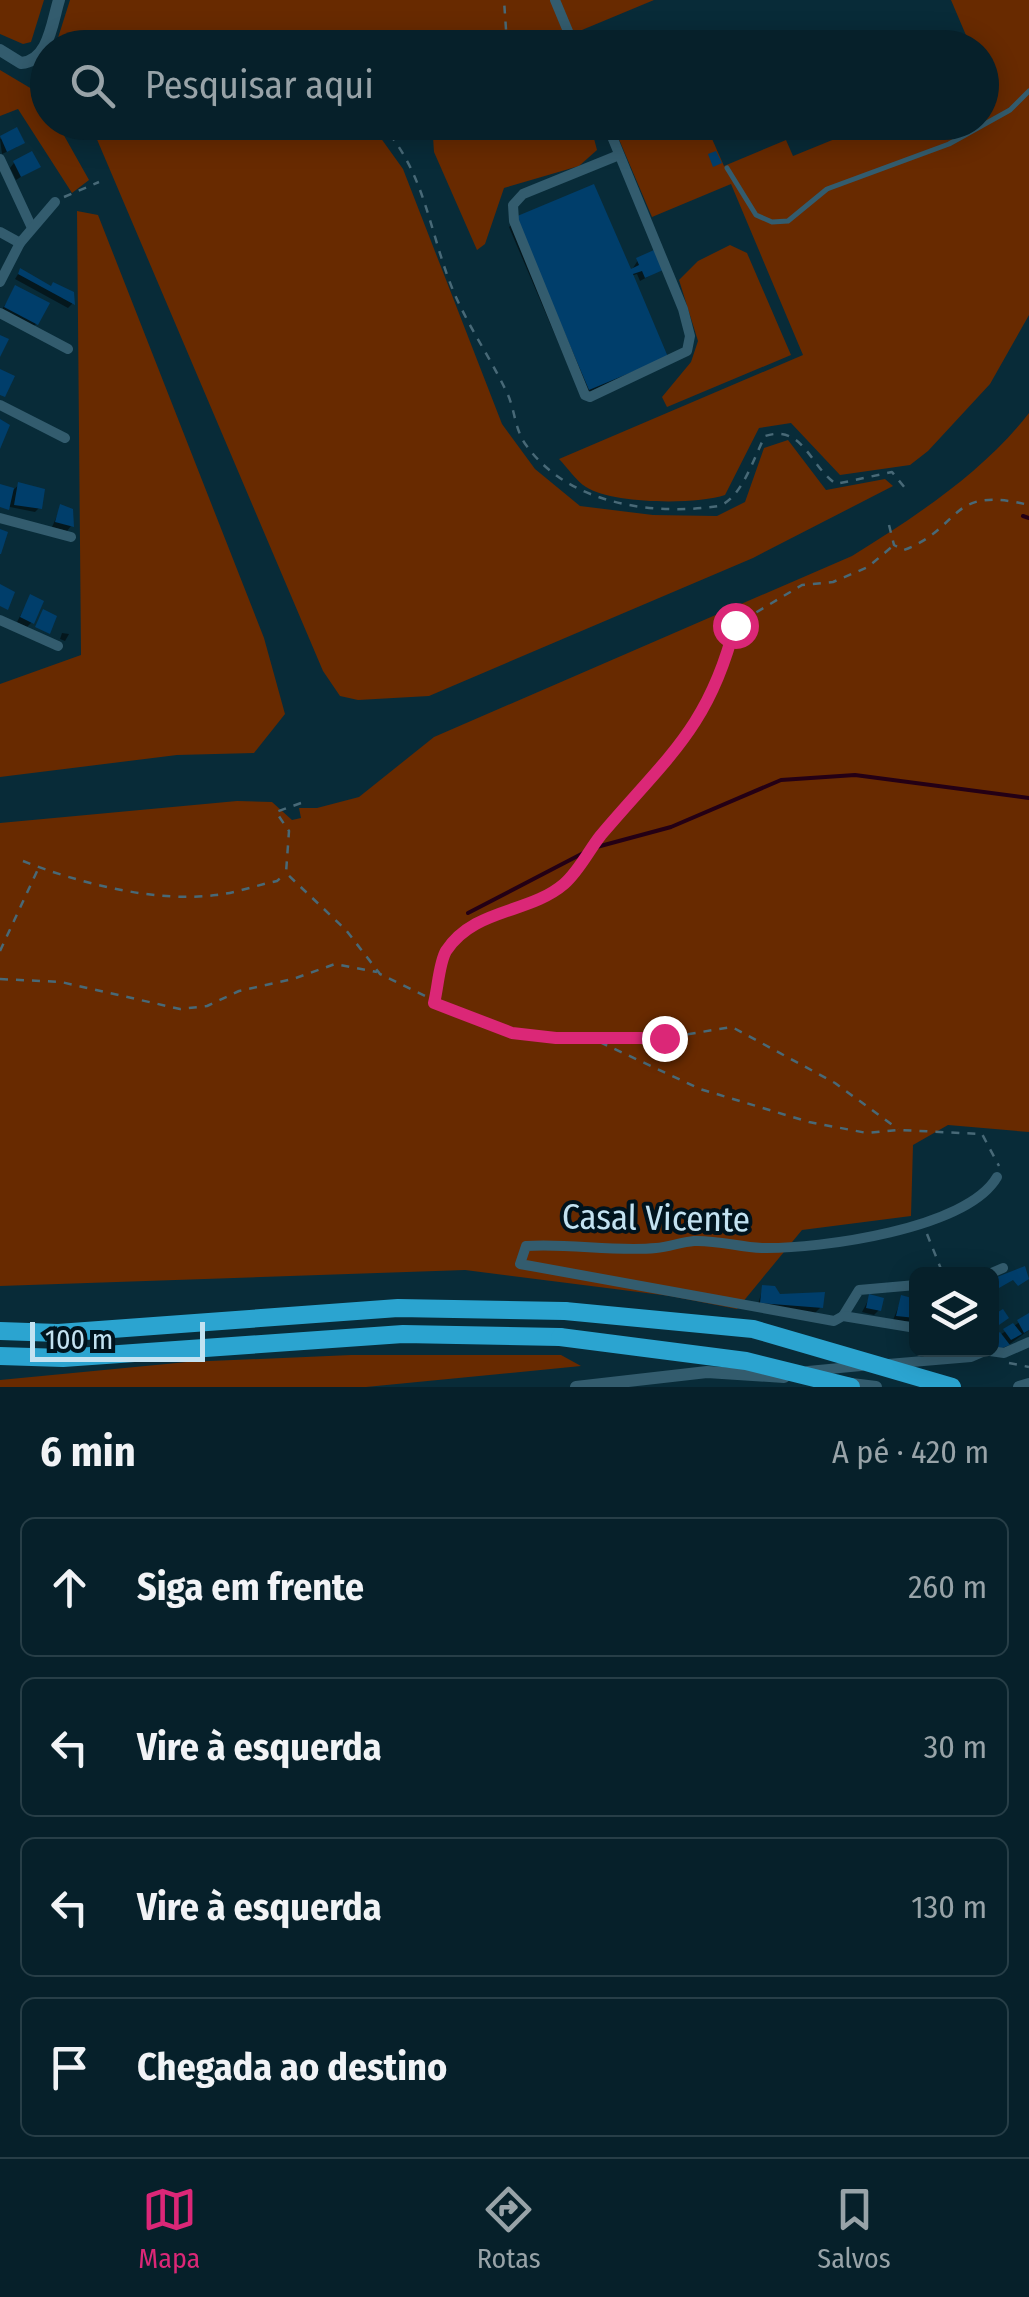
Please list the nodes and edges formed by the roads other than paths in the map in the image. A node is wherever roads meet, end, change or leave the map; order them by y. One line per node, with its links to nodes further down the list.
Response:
1 (59, 0): 3 (street)
2 (555, 0): 4 (street)
3 (50, 30)
4 (568, 30)
5 (0, 50): 6 (street)
6 (30, 62)
7 (1029, 91): 8 (lane)
8 (999, 116)
9 (613, 140): 11 (street)
10 (956, 140): 13 (lane)
11 (619, 155): 11 (street)
12 (0, 159): 15 (street)
13 (727, 168)
14 (55, 202): 15 (street)
15 (32, 228): 17 (street)
16 (0, 232): 17 (street)
17 (20, 243): 18 (street)
18 (0, 282)
19 (0, 314): 20 (street)
20 (68, 349)
21 (0, 405): 22 (street)
22 (65, 438)
23 (0, 518): 24 (street)
24 (71, 537)
25 (0, 620): 26 (street)
26 (58, 646)
27 (997, 1177): 31 (street, Casal Vicente)
28 (1003, 1268): 29 (street)
29 (999, 1270)
30 (909, 1286): 31 (street)
31 (843, 1316): 32 (street, Casal Vicente)
32 (909, 1327)
33 (0, 1331): 43 (highway, bridge)
34 (1029, 1342): 35 (street)
35 (999, 1352)
36 (0, 1356): 41 (highway, bridge)
37 (961, 1357): 38 (street)
38 (777, 1376): 40 (street); 42 (street)
39 (1029, 1384): 44 (street)
40 (576, 1387)
41 (851, 1387)
42 (876, 1387)
43 (952, 1387)
44 (1019, 1387)

